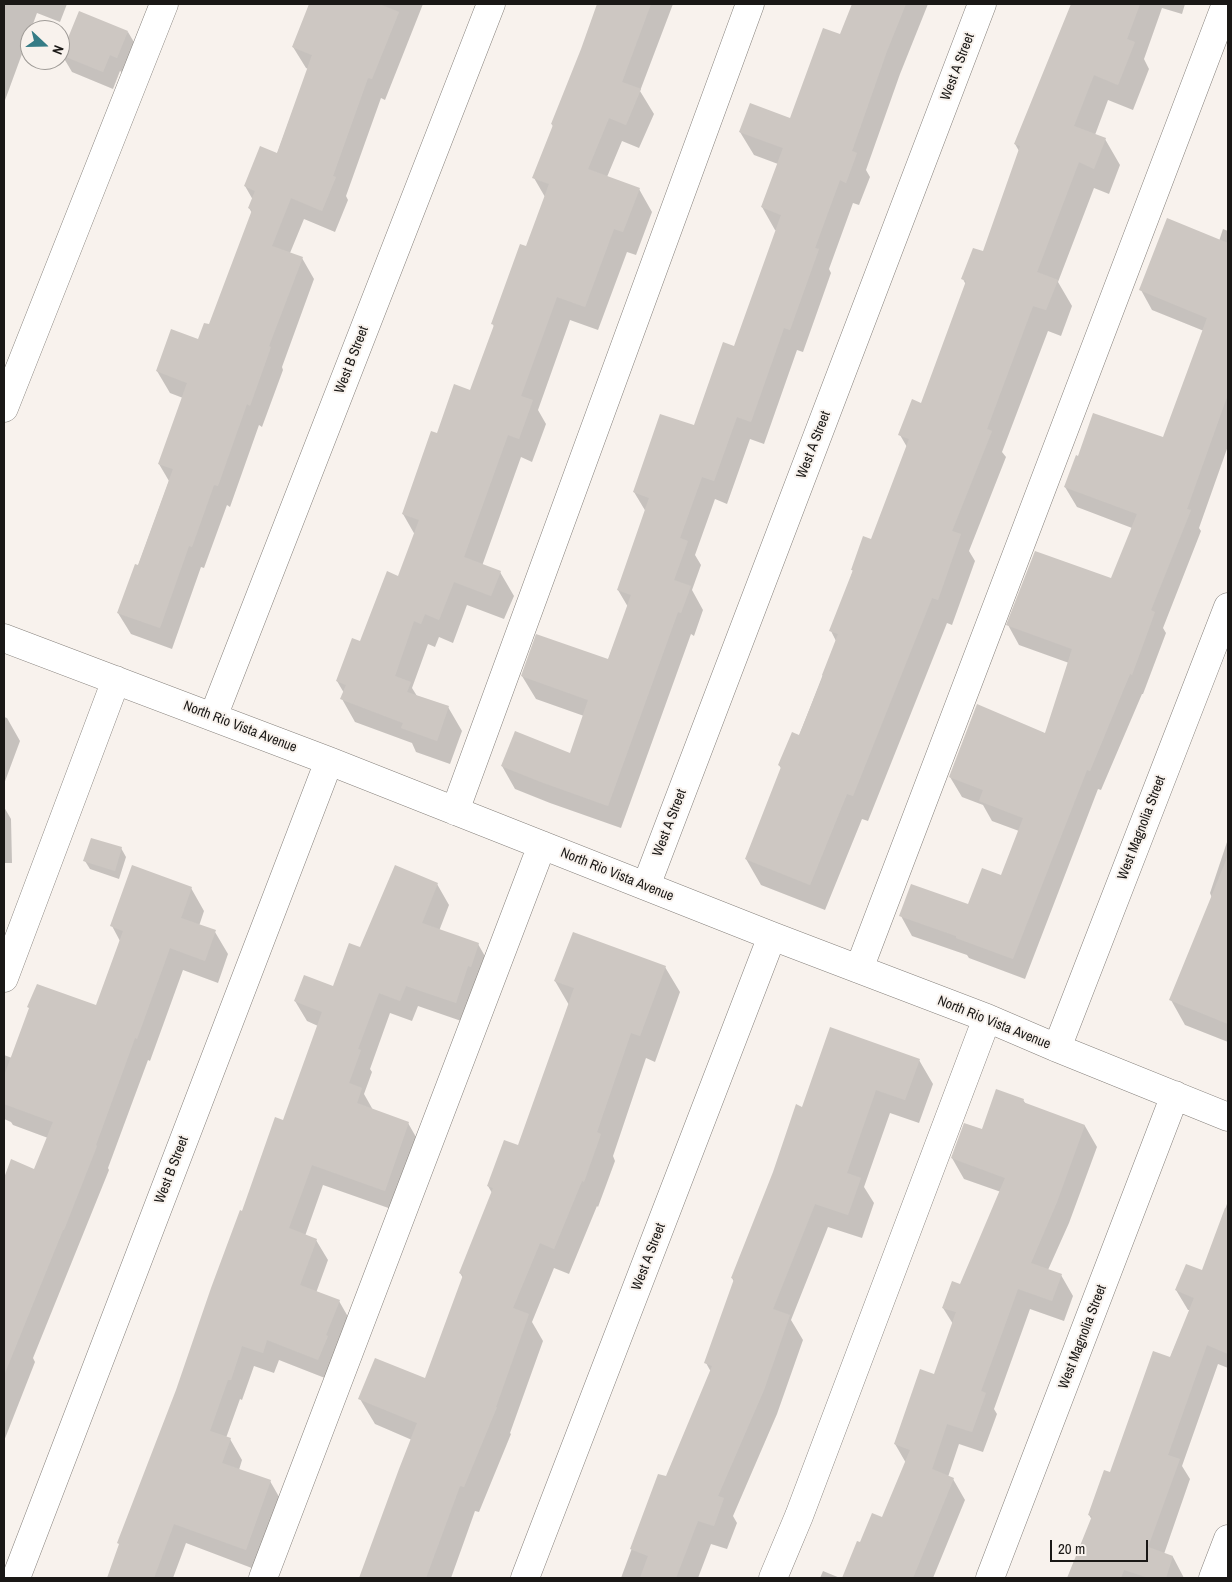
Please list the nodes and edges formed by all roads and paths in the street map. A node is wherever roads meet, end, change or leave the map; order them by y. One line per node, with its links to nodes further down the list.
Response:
1 (164, 4): 6 (street)
2 (491, 4): 10 (street, West B Street)
3 (750, 4): 12 (street)
4 (982, 4): 14 (street, West A Street)
5 (1226, 4): 16 (street)
6 (4, 408)
7 (1228, 607): 19 (street, West Magnolia Street)
8 (4, 638): 9 (street, North Rio Vista Avenue)
9 (116, 680): 10 (street, North Rio Vista Avenue); 17 (street)
10 (213, 717): 11 (street, North Rio Vista Avenue)
11 (329, 761): 12 (street, North Rio Vista Avenue); 23 (street, West B Street)
12 (455, 811): 13 (street, North Rio Vista Avenue)
13 (542, 845): 14 (street, North Rio Vista Avenue); 24 (street)
14 (646, 886): 15 (street, North Rio Vista Avenue)
15 (772, 936): 16 (street, North Rio Vista Avenue); 25 (street, West A Street)
16 (859, 969): 18 (street, North Rio Vista Avenue)
17 (4, 978)
18 (987, 1018): 19 (street, North Rio Vista Avenue); 26 (street)
19 (1057, 1048): 20 (street, North Rio Vista Avenue)
20 (1175, 1095): 21 (street, North Rio Vista Avenue); 27 (street, West Magnolia Street)
21 (1228, 1117)
22 (1228, 1539): 28 (street)
23 (16, 1578)
24 (263, 1578)
25 (525, 1578)
26 (773, 1578)
27 (990, 1578)
28 (1213, 1578)

